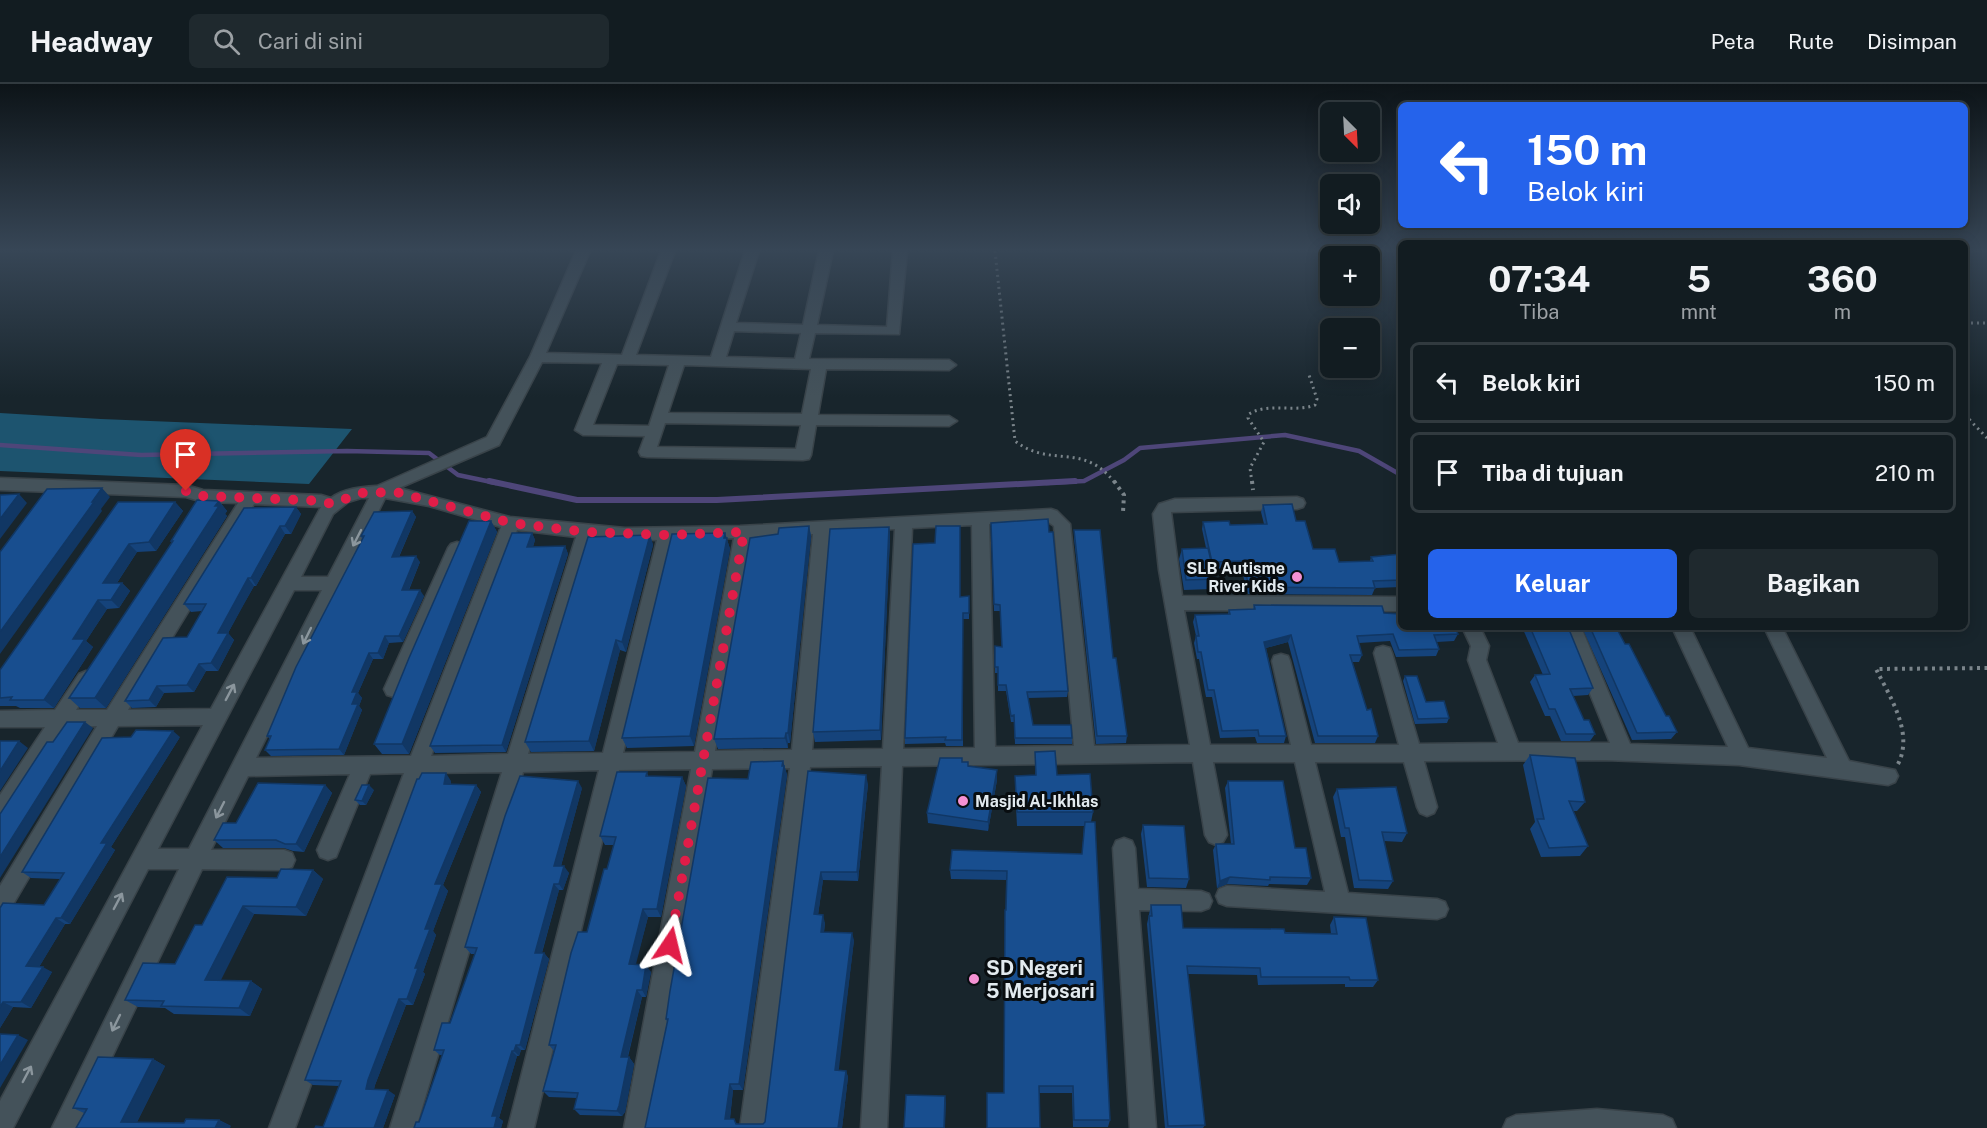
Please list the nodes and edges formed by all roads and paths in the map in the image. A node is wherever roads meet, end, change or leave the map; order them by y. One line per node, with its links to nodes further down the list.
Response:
1 (562, 300): 11 (street)
2 (650, 300): 13 (street)
3 (737, 300): 9 (street)
4 (816, 300): 10 (street)
5 (896, 300): 10 (street)
6 (1000, 300): 36 (path)
7 (1968, 323): 8 (path)
8 (1987, 323)
9 (728, 327): 10 (street); 15 (street)
10 (809, 331): 16 (street)
11 (537, 357): 12 (street); 28 (street)
12 (611, 360): 13 (street); 23 (street)
13 (627, 360): 14 (street)
14 (678, 361): 15 (street); 23 (street)
15 (717, 362): 16 (street)
16 (801, 364): 17 (street)
17 (819, 364): 18 (street); 21 (street)
18 (949, 365)
19 (1308, 372): 31 (path)
20 (1968, 418): 24 (path)
21 (810, 419): 22 (street); 23 (street); 23 (street)
22 (949, 421)
23 (656, 424)
24 (1987, 438)
25 (0, 484): 26 (street)
26 (51, 488): 27 (street); 34 (street)
27 (129, 490): 29 (street); 35 (street)
28 (380, 492): 33 (street); 41 (street); 47 (street, one-way to 47)
29 (203, 496): 30 (street); 37 (street)
30 (249, 499): 33 (street); 62 (street)
31 (1256, 503): 32 (street); 48 (street)
32 (1297, 503)
33 (332, 504): 46 (street)
34 (38, 505)
35 (115, 510)
36 (1123, 512)
37 (191, 515)
38 (980, 519): 40 (street); 66 (street); 69 (street)
39 (511, 523): 41 (street); 43 (street); 76 (street)
40 (904, 523): 42 (street); 72 (street)
41 (468, 525): 58 (street)
42 (822, 527): 44 (street); 71 (street)
43 (586, 532): 45 (street); 75 (street)
44 (744, 532): 45 (street); 74 (street)
45 (667, 535): 73 (street)
46 (287, 583): 47 (street); 59 (street, one-way to 46)
47 (333, 584): 77 (street, one-way to 77)
48 (1174, 603): 49 (street); 64 (street)
49 (1398, 604)
50 (1472, 630): 65 (street)
51 (1573, 630): 63 (street)
52 (1682, 630): 70 (street)
53 (1774, 630): 79 (street)
54 (1383, 653): 67 (street)
55 (98, 661): 61 (street)
56 (1281, 661): 68 (street)
57 (1987, 668): 80 (path)
58 (394, 689)
59 (216, 717): 62 (street); 87 (street)
60 (0, 719): 61 (street)
61 (60, 719): 62 (street); 82 (street)
62 (112, 719): 93 (street)
63 (1623, 752): 65 (street); 70 (street)
64 (1202, 753): 66 (street); 68 (street); 83 (street)
65 (1512, 753): 67 (street)
66 (1085, 754): 69 (street)
67 (1412, 754): 68 (street); 81 (street)
68 (1304, 755): 92 (street)
69 (985, 756): 72 (street)
70 (1742, 756): 79 (street)
71 (801, 759): 72 (street); 74 (street); 101 (street)
72 (892, 759): 102 (street)
73 (611, 761): 74 (street); 75 (street); 99 (street)
74 (704, 761): 100 (street)
75 (516, 763): 76 (street); 98 (street)
76 (417, 766): 78 (street); 97 (street)
77 (242, 767): 78 (street); 86 (street, one-way to 86)
78 (363, 767): 85 (street)
79 (1843, 770): 80 (street)
80 (1888, 776)
81 (1427, 807)
82 (0, 813)
83 (1216, 835)
84 (1124, 848): 90 (street)
85 (328, 850)
86 (196, 858): 87 (street); 88 (street); 96 (street, one-way to 96)
87 (141, 859): 95 (street, one-way to 87)
88 (284, 860)
89 (1227, 896): 92 (street)
90 (1129, 899): 91 (street); 103 (street)
91 (1201, 901)
92 (1339, 903): 94 (street)
93 (0, 906)
94 (1437, 909)
95 (4, 1111)
96 (65, 1128)
97 (282, 1128)
98 (403, 1128)
99 (521, 1128)
100 (637, 1128)
101 (753, 1128)
102 (874, 1128)
103 (1143, 1128)
104 (1516, 1128): 105 (street)
105 (1664, 1128)

